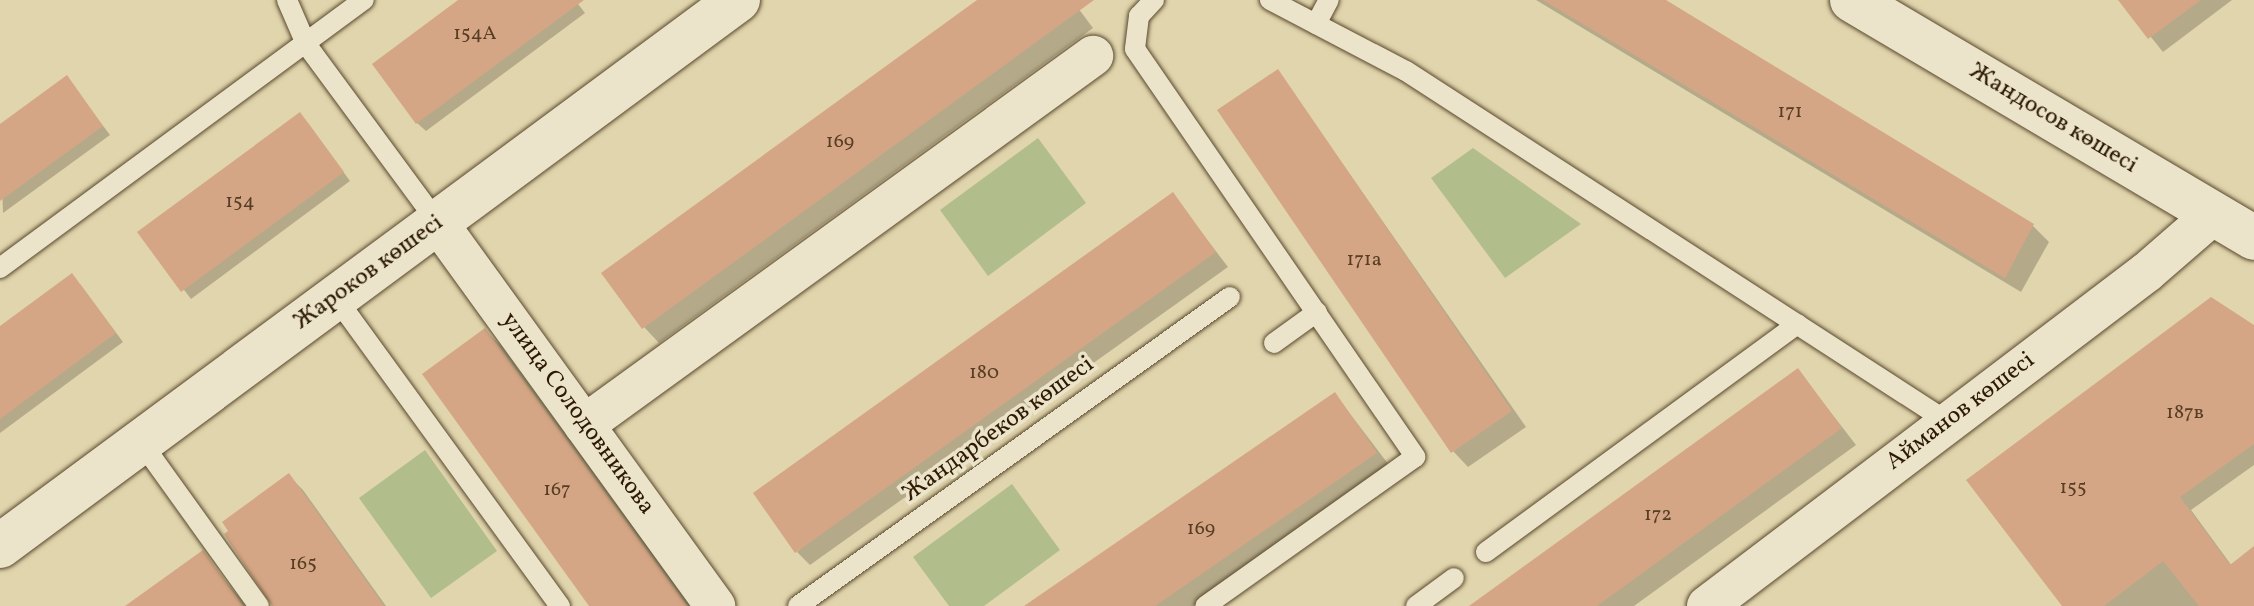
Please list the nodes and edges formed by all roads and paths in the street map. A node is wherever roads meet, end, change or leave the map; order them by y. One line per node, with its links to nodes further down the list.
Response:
1 (287, 0): 9 (lane)
2 (364, 0): 9 (lane)
3 (738, 0): 12 (main road, Жароков көшесі)
4 (1154, 0): 17 (lane)
5 (1270, 0): 8 (lane)
6 (1329, 0): 8 (lane)
7 (1852, 0): 11 (main road, Жандосов көшесі)
8 (1316, 24): 18 (lane)
9 (306, 44): 12 (lane); 14 (lane)
10 (1093, 56): 21 (street)
11 (2214, 214): 13 (main road, Жандосов көшесі); 20 (street, Айманов көшесі)
12 (438, 223): 16 (main road, Жароков көшесі); 21 (street, улица Солодовникова)
13 (2254, 238)
14 (0, 268)
15 (1230, 297): 29 (lane, Жандарбеков көшесі)
16 (336, 298): 22 (main road, Жароков көшесі); 27 (lane)
17 (1317, 312): 19 (lane); 30 (lane)
18 (1798, 324): 20 (lane); 24 (lane)
19 (1274, 343)
20 (1948, 422): 32 (street, Айманов көшесі)
21 (584, 425): 28 (street, улица Солодовникова)
22 (141, 442): 23 (main road, Жароков көшесі); 26 (lane)
23 (0, 546)
24 (1486, 552)
25 (1454, 578): 31 (lane)
26 (259, 606)
27 (560, 606)
28 (715, 606)
29 (798, 606)
30 (1205, 606)
31 (1416, 606)
32 (1707, 606)

